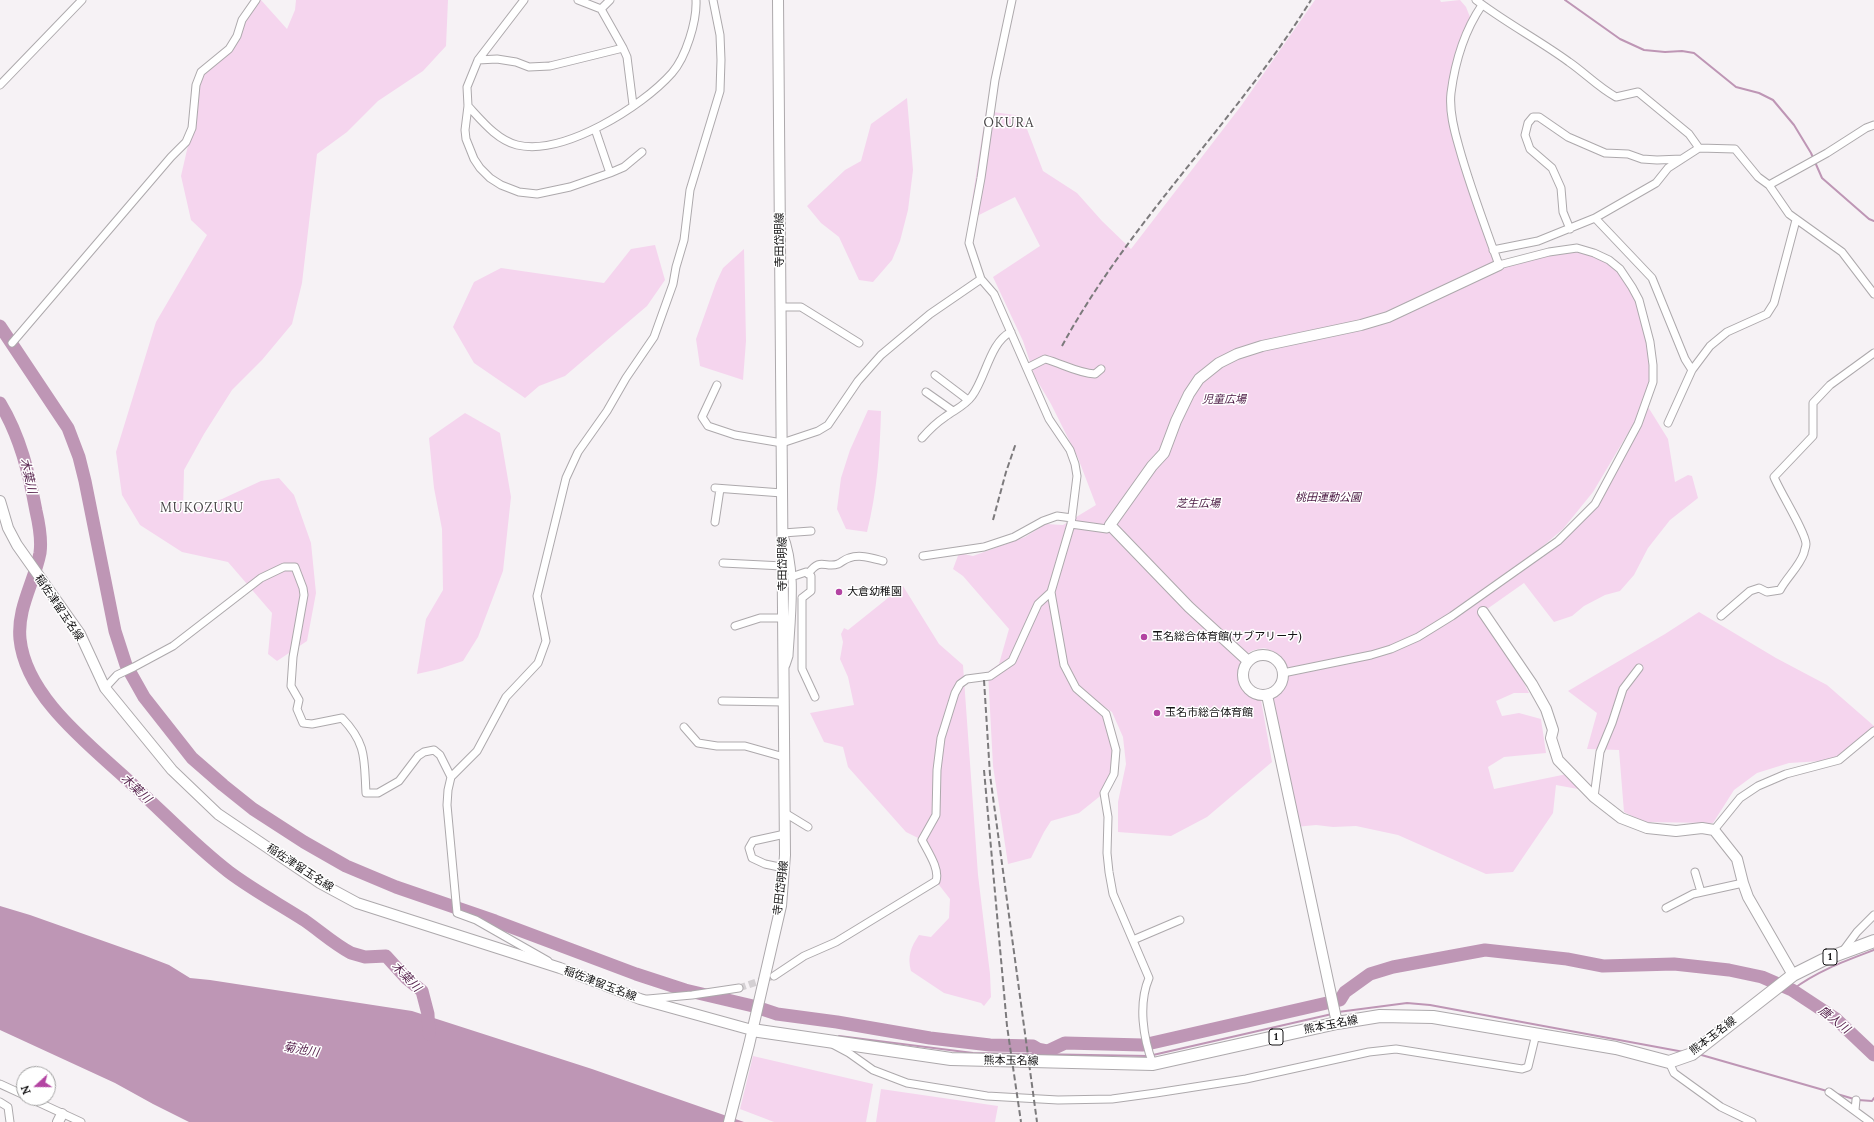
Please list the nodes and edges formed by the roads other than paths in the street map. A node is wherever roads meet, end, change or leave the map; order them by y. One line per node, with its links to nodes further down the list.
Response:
1 (82, 0): 15 (street)
2 (256, 0): 34 (street)
3 (524, 0): 14 (street)
4 (578, 0): 12 (street)
5 (610, 0): 12 (street)
6 (696, 0): 16 (street)
7 (713, 0): 80 (street)
8 (778, 0): 32 (main road, 寺田岱明線)
9 (1012, 0): 30 (street)
10 (1476, 0): 11 (street)
11 (1482, 5): 20 (street); 28 (street)
12 (601, 10): 13 (street)
13 (623, 48): 14 (street); 16 (street)
14 (478, 60): 17 (street)
15 (0, 85)
16 (633, 105): 19 (street)
17 (468, 106): 19 (street); 23 (street)
18 (1874, 125): 24 (street)
19 (595, 129): 23 (street)
20 (1699, 148): 22 (street); 24 (street)
21 (642, 152): 23 (street)
22 (1682, 159): 25 (street); 27 (street)
23 (610, 173)
24 (1769, 185): 26 (street)
25 (1595, 218): 27 (street); 39 (street)
26 (1796, 220): 31 (street); 39 (street)
27 (1570, 229): 28 (street)
28 (1493, 250): 29 (street)
29 (1498, 265): 52 (main road); 71 (street)
30 (981, 279): 33 (street); 47 (street)
31 (1874, 294)
32 (781, 306): 35 (street); 47 (main road, 寺田岱明線)
33 (1011, 332): 37 (street); 43 (street)
34 (12, 343)
35 (859, 343)
36 (1874, 353): 65 (street)
37 (1027, 368): 38 (street); 50 (street)
38 (1101, 369)
39 (1692, 370): 45 (street)
40 (935, 375): 43 (street)
41 (717, 385): 47 (street)
42 (926, 392): 44 (street)
43 (968, 400): 44 (street)
44 (954, 411): 46 (street)
45 (1668, 423)
46 (922, 438)
47 (782, 443): 48 (main road, 寺田岱明線)
48 (782, 493): 51 (street); 54 (main road, 寺田岱明線)
49 (0, 501): 72 (main road, 稲佐津留玉名線)
50 (1071, 521): 52 (street); 55 (street); 61 (street)
51 (715, 522)
52 (1110, 526): 68 (main road)
53 (811, 531): 54 (street)
54 (783, 533): 58 (main road, 寺田岱明線); 60 (street)
55 (922, 556)
56 (883, 561): 59 (street)
57 (723, 563): 58 (street)
58 (783, 566): 66 (main road, 寺田岱明線)
59 (808, 574): 60 (street); 63 (street)
60 (791, 577): 62 (street)
61 (1051, 592): 93 (street); 97 (street)
62 (792, 593): 63 (street); 70 (street)
63 (802, 598): 74 (street)
64 (1483, 612): 81 (main road)
65 (1721, 616)
66 (783, 618): 67 (street); 70 (main road, 寺田岱明線)
67 (735, 626)
68 (1248, 661): 71 (main road); 73 (main road)
69 (1639, 668): 81 (street)
70 (784, 673): 76 (main road, 寺田岱明線)
71 (1283, 673): 73 (main road)
72 (105, 688): 80 (street); 96 (main road, 稲佐津留玉名線)
73 (1267, 695): 101 (main road)
74 (815, 697)
75 (722, 701): 76 (street)
76 (784, 702): 79 (main road, 寺田岱明線)
77 (684, 727): 79 (street)
78 (1874, 731): 84 (street)
79 (784, 757): 82 (main road, 寺田岱明線)
80 (451, 778): 96 (street)
81 (1594, 797): 84 (main road)
82 (785, 813): 83 (street); 85 (main road, 寺田岱明線)
83 (808, 827)
84 (1714, 830): 88 (main road)
85 (785, 834): 86 (main road, 寺田岱明線); 86 (street)
86 (784, 868): 102 (main road, 寺田岱明線)
87 (1695, 872): 89 (street)
88 (1743, 884): 89 (street); 98 (main road)
89 (1701, 892): 90 (street)
90 (1666, 908)
91 (1874, 915): 95 (street)
92 (1180, 920): 93 (street)
93 (1133, 940): 105 (street)
94 (1874, 941): 95 (main road, 熊本玉名線 / 1)
95 (1842, 952): 98 (main road, 熊本玉名線 / 1)
96 (560, 968): 100 (main road, 稲佐津留玉名線)
97 (774, 976)
98 (1791, 977): 106 (main road, 熊本玉名線 / 1)
99 (739, 988): 100 (street)
100 (640, 999): 102 (main road, 稲佐津留玉名線)
101 (1336, 1016): 103 (main road, 熊本玉名線 / 1); 105 (main road, 熊本玉名線 / 1)
102 (752, 1030): 104 (main road, 熊本玉名線 / 1); 117 (main road, 寺田岱明線)
103 (1536, 1034): 104 (street); 106 (main road, 熊本玉名線 / 1)
104 (828, 1042): 105 (main road, 熊本玉名線 / 1)
105 (1152, 1062)
106 (1669, 1062): 118 (street)
107 (0, 1084): 108 (street)
108 (16, 1092)
109 (1829, 1092): 113 (street)
110 (1856, 1100): 113 (street)
111 (0, 1102): 115 (street)
112 (41, 1106): 114 (street)
113 (1855, 1110): 119 (street)
114 (60, 1118): 116 (street)
115 (10, 1122)
116 (81, 1122)
117 (729, 1122)
118 (1752, 1122)
119 (1870, 1122)

